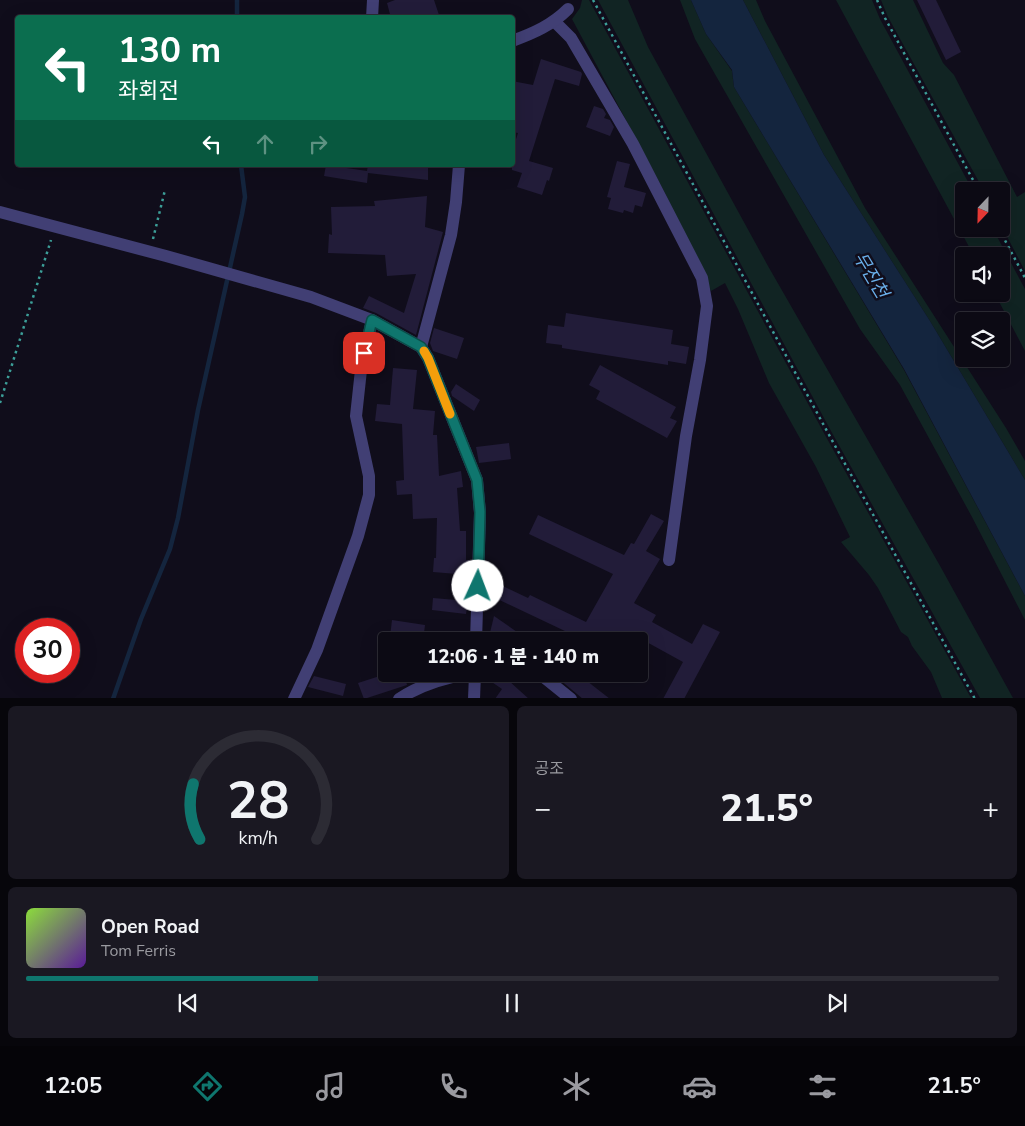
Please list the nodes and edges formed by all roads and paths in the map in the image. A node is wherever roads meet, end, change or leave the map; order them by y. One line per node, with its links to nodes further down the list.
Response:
1 (373, 0): 5 (street)
2 (593, 0): 28 (path)
3 (877, 0): 9 (path)
4 (568, 10): 6 (street)
5 (372, 15)
6 (555, 22): 7 (street); 19 (street)
7 (515, 40)
8 (460, 167): 17 (street)
9 (974, 182)
10 (165, 190): 14 (path)
11 (0, 212): 12 (street)
12 (55, 227): 14 (street); 18 (path)
13 (1004, 238): 15 (path)
14 (150, 252): 16 (street)
15 (1025, 278)
16 (372, 320): 17 (street); 24 (street)
17 (421, 347): 20 (street)
18 (0, 403)
19 (669, 560)
20 (478, 632)
21 (434, 682): 25 (street)
22 (475, 682): 26 (street)
23 (550, 682): 27 (street)
24 (294, 698)
25 (399, 698)
26 (474, 698)
27 (571, 698)
28 (975, 698)

